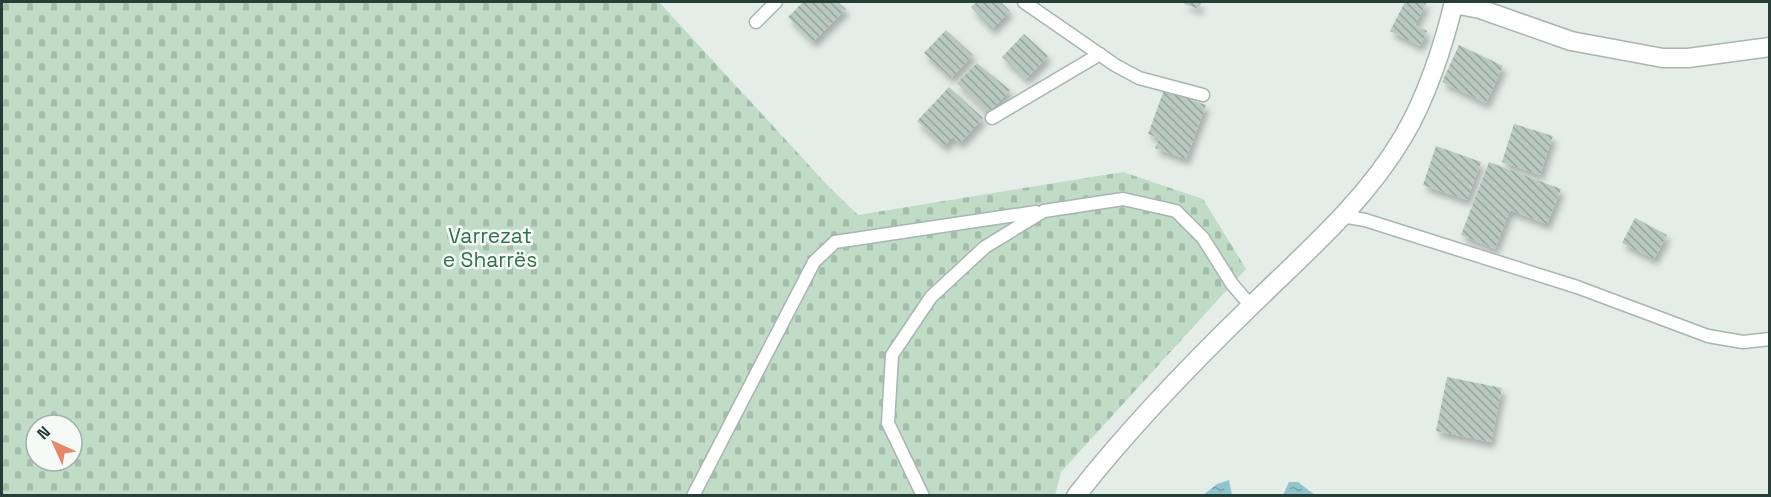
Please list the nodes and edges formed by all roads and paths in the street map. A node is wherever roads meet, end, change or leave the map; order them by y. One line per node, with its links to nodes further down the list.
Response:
1 (776, 2): 4 (lane)
2 (1024, 2): 6 (lane)
3 (1454, 3): 5 (street); 10 (street)
4 (756, 22)
5 (1770, 47)
6 (1100, 54): 7 (lane); 8 (lane)
7 (1203, 95)
8 (992, 118)
9 (1044, 211): 11 (lane); 13 (lane); 14 (lane)
10 (1342, 216): 11 (street); 12 (lane)
11 (1251, 306): 15 (street)
12 (1770, 339)
13 (693, 495)
14 (923, 495)
15 (1076, 495)

